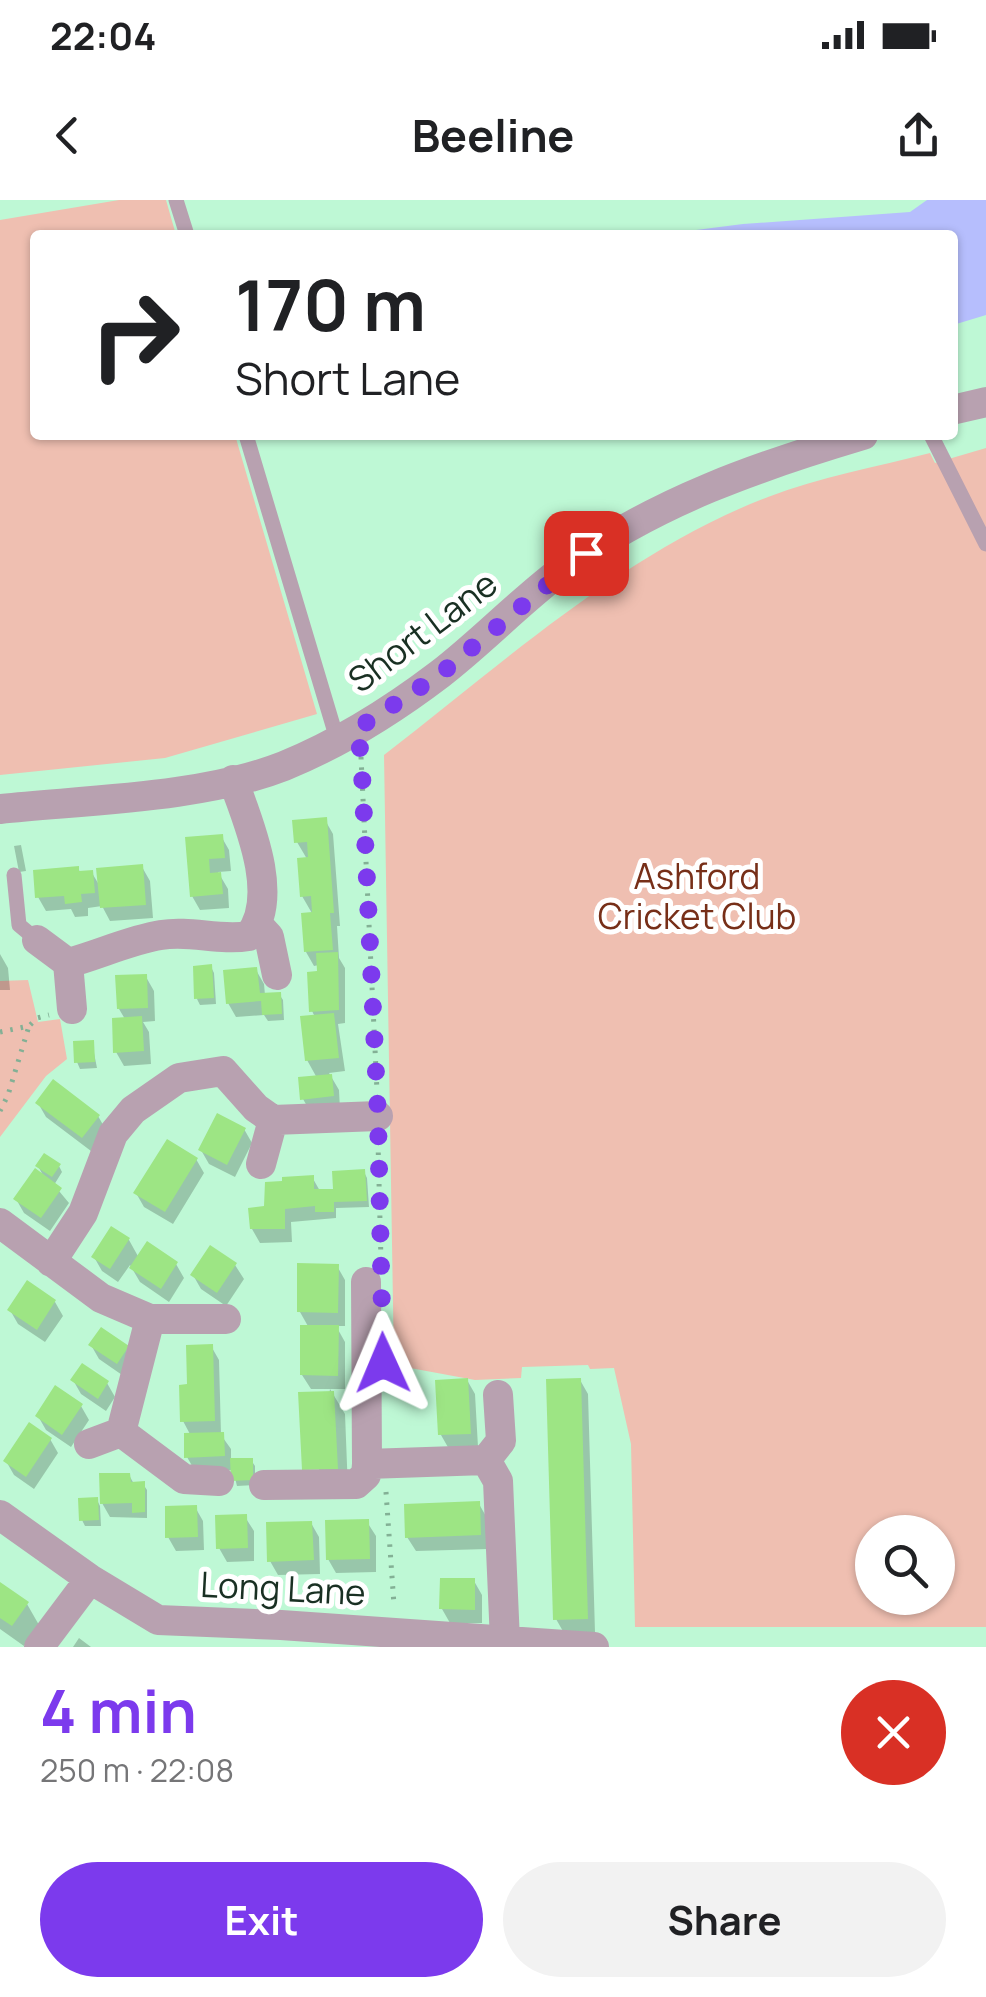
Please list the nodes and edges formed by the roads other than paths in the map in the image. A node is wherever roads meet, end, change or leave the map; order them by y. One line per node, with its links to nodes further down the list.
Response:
1 (176, 200): 2 (lane)
2 (185, 230)
3 (986, 402): 4 (street)
4 (958, 409)
5 (248, 440): 10 (lane)
6 (848, 440): 10 (street, Short Lane)
7 (934, 440): 8 (lane)
8 (979, 515): 9 (lane)
9 (986, 544)
10 (346, 734): 11 (street, Short Lane)
11 (233, 780): 12 (street, Short Lane); 14 (street)
12 (0, 809)
13 (14, 876): 15 (lane)
14 (258, 925): 16 (street); 17 (street)
15 (37, 940): 16 (street)
16 (68, 963): 18 (street)
17 (277, 975)
18 (72, 1009)
19 (378, 1116): 20 (street)
20 (273, 1120): 21 (street); 23 (street)
21 (260, 1164)
22 (0, 1224): 23 (street)
23 (51, 1262): 26 (street)
24 (373, 1275): 31 (street)
25 (226, 1318): 26 (street)
26 (150, 1319): 28 (street)
27 (498, 1395): 30 (street)
28 (121, 1432): 29 (street); 32 (street)
29 (89, 1444)
30 (486, 1460): 31 (street); 37 (street)
31 (376, 1464): 33 (street)
32 (219, 1482)
33 (264, 1486)
34 (0, 1516): 35 (street, Long Lane)
35 (90, 1579): 36 (street, Long Lane); 38 (street)
36 (282, 1636): 37 (street, Long Lane)
37 (505, 1641): 39 (street, Long Lane)
38 (39, 1647)
39 (594, 1647)

